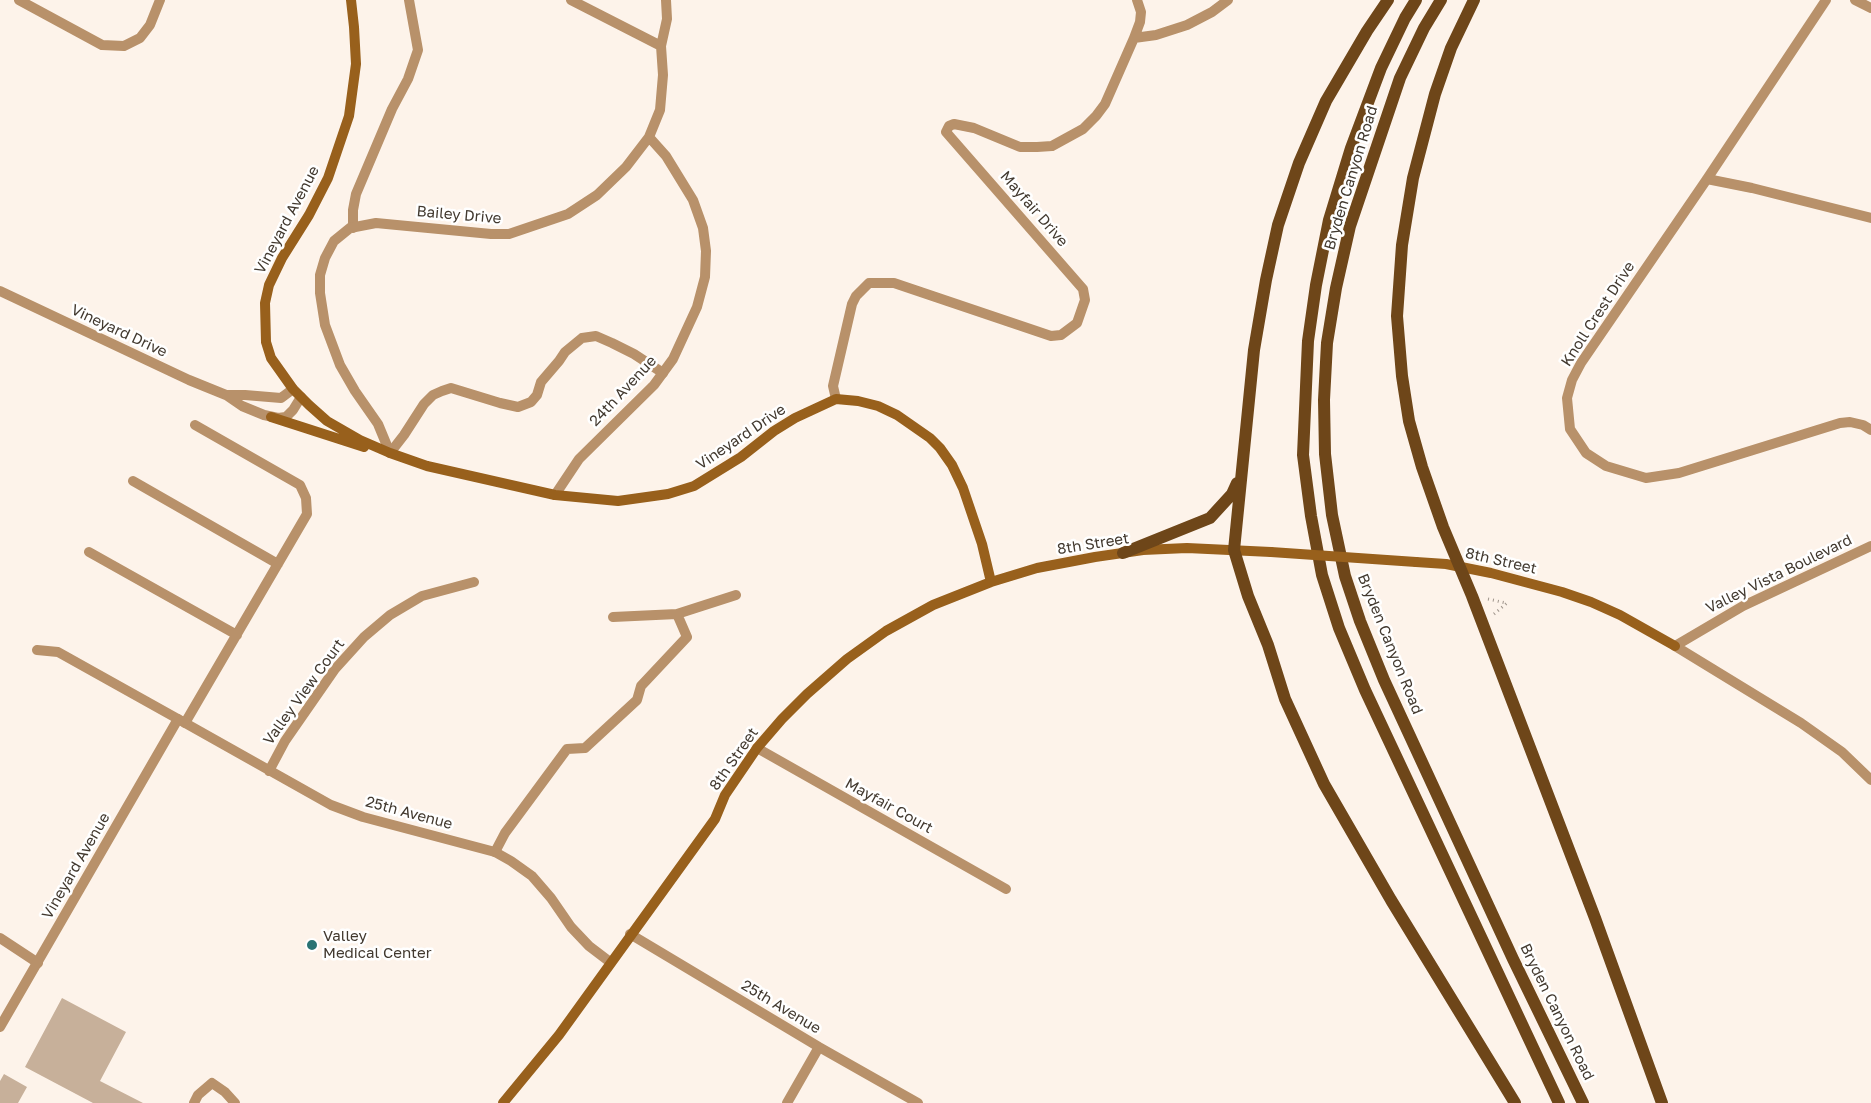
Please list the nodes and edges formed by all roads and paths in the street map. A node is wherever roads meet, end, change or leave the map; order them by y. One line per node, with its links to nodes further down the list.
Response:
1 (19, 0): 2 (street)
2 (160, 0)
3 (351, 0): 24 (street, Vineyard Avenue)
4 (409, 0): 21 (street)
5 (571, 0): 17 (street)
6 (666, 0): 17 (street, Bailey Drive)
7 (1137, 0): 16 (street)
8 (1228, 0): 16 (street)
9 (1388, 0): 32 (main road)
10 (1416, 0): 67 (main road, Bryden Canyon Road)
11 (1441, 0): 68 (main road, Bryden Canyon Road)
12 (1474, 0): 40 (main road)
13 (1826, 0): 19 (street, Knoll Crest Drive)
14 (1856, 0): 15 (street)
15 (1871, 8)
16 (1134, 38): 27 (street, Mayfair Drive)
17 (661, 46): 18 (street, Bailey Drive)
18 (649, 137): 21 (street, Bailey Drive); 23 (street, 24th Avenue)
19 (1707, 179): 20 (street); 30 (street, Knoll Crest Drive)
20 (1871, 218)
21 (353, 228): 31 (street, Bailey Drive)
22 (0, 291): 25 (street, Vineyard Drive)
23 (663, 373): 31 (street); 34 (street, 24th Avenue)
24 (293, 389): 25 (street, Vineyard Drive); 26 (street, Vineyard Drive)
25 (226, 395): 28 (street, Vineyard Drive)
26 (301, 397): 28 (street); 31 (street, Vineyard Drive)
27 (836, 400): 34 (street, Vineyard Drive); 42 (street, Vineyard Drive)
28 (271, 417): 31 (street)
29 (195, 426): 39 (street, Vineyard Avenue)
30 (1871, 430)
31 (390, 453): 34 (street, Vineyard Drive)
32 (1242, 469): 36 (main road); 38 (main road)
33 (133, 481): 39 (street)
34 (555, 495)
35 (1871, 546): 47 (street, Valley Vista Boulevard)
36 (1234, 550): 38 (street, 8th Street); 40 (street, 8th Street, bridge); 66 (main road)
37 (89, 552): 46 (street)
38 (1123, 553): 42 (street, 8th Street)
39 (278, 564): 46 (street, Vineyard Avenue)
40 (1460, 567): 47 (street, 8th Street); 69 (main road)
41 (474, 582): 51 (street, Valley View Court)
42 (991, 582): 50 (street, 8th Street)
43 (736, 595): 44 (street)
44 (677, 614): 45 (street); 53 (street)
45 (613, 617)
46 (237, 634): 49 (street, Vineyard Avenue)
47 (1675, 646): 52 (street, 8th Street)
48 (37, 650): 49 (street, 25th Avenue)
49 (181, 721): 51 (street, 25th Avenue); 58 (street, Vineyard Avenue)
50 (758, 748): 54 (street, Mayfair Court); 55 (street, 8th Street)
51 (269, 771): 53 (street, 25th Avenue)
52 (1871, 780)
53 (495, 852): 57 (street, 25th Avenue)
54 (1006, 889)
55 (630, 934): 57 (street, 8th Street); 60 (street, 25th Avenue)
56 (0, 938): 58 (street)
57 (610, 962): 63 (street, 8th Street)
58 (38, 963): 59 (street, Vineyard Avenue)
59 (0, 1027)
60 (819, 1047): 64 (street); 65 (street, 25th Avenue)
61 (194, 1103): 62 (street)
62 (235, 1103)
63 (504, 1103)
64 (787, 1103)
65 (918, 1103)
66 (1515, 1103)
67 (1559, 1103)
68 (1584, 1103)
69 (1662, 1103)

